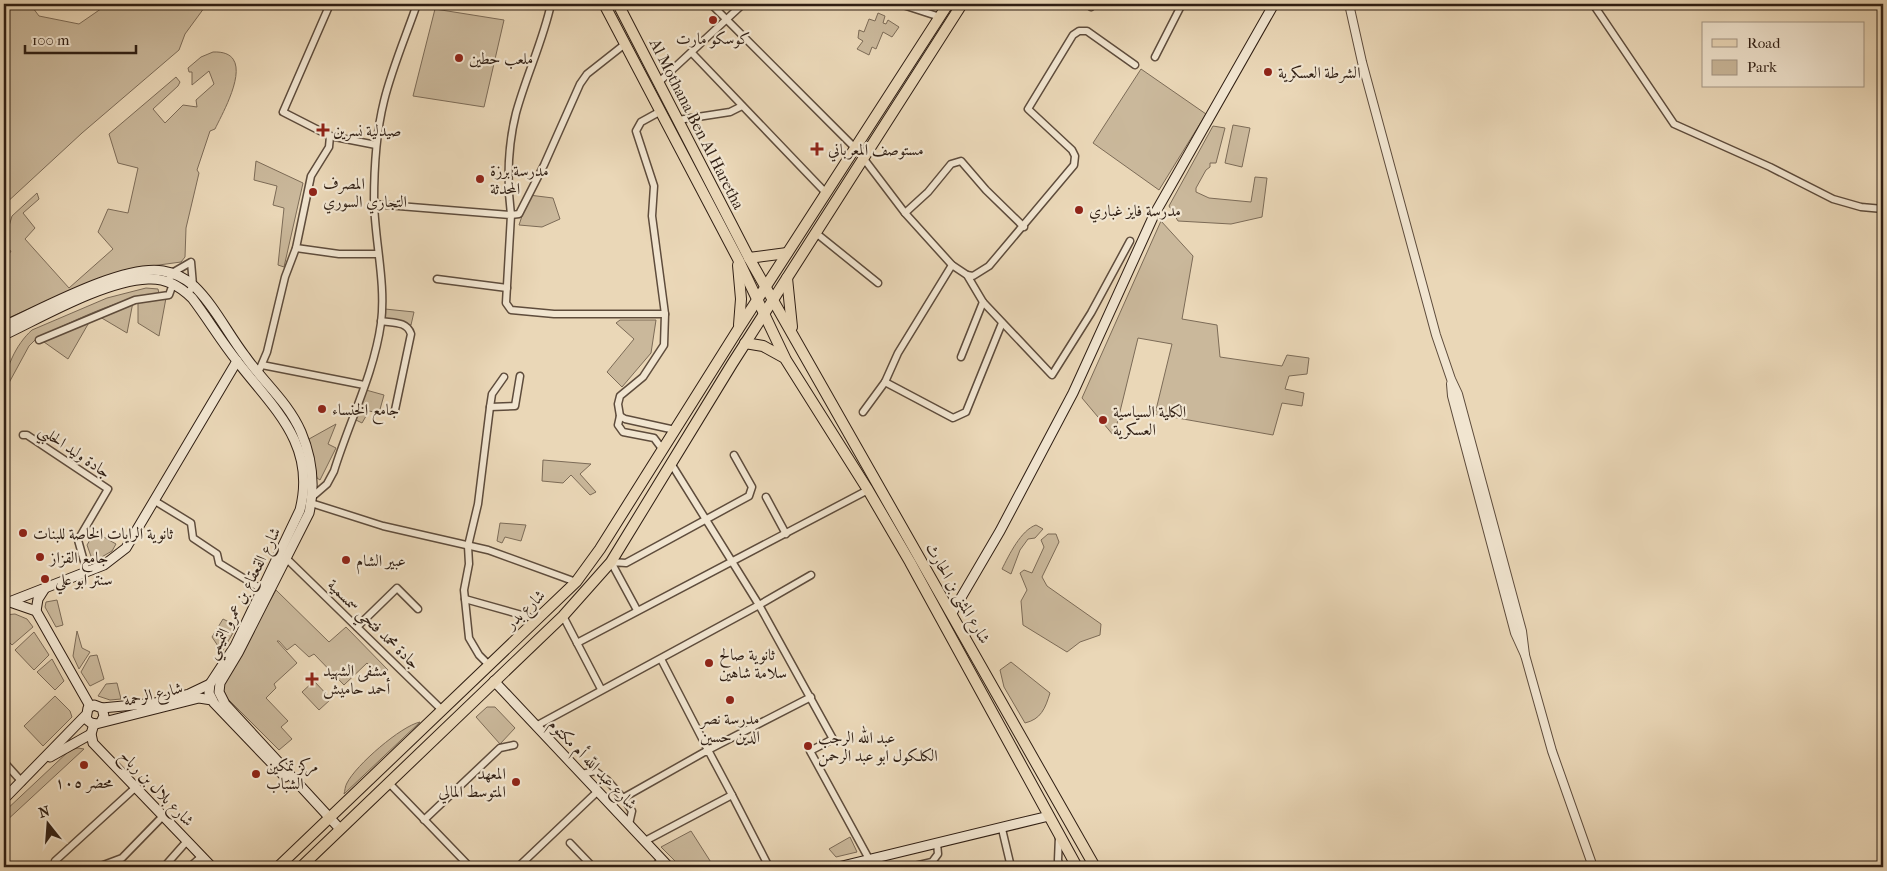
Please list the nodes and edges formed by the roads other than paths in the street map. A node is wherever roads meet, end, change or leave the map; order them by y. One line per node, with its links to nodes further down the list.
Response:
1 (330, 4): 25 (street)
2 (417, 4): 26 (street)
3 (551, 4): 33 (street)
4 (604, 4): 17 (main road, شارع المثنى بن الحارث)
5 (618, 4): 21 (main road, Al Mothana Ben Al Haretha)
6 (711, 4): 16 (street)
7 (743, 4): 16 (street)
8 (900, 4): 15 (street)
9 (948, 4): 15 (main road, شارع بدر)
10 (962, 4): 28 (main road, شارع بدر)
11 (1182, 4): 19 (street)
12 (1274, 4): 106 (main road)
13 (1350, 4): 169 (street)
14 (1593, 4): 31 (street)
15 (940, 17): 27 (main road, شارع بدر)
16 (726, 19): 18 (street); 27 (street)
17 (625, 44): 23 (main road, شارع المثنى بن الحارث); 33 (street)
18 (692, 53): 21 (street); 22 (street)
19 (1155, 57)
20 (1135, 65): 34 (street)
21 (659, 82): 24 (main road, Al Mothana Ben Al Haretha)
22 (742, 106): 24 (street); 29 (street)
23 (661, 111): 41 (main road, شارع المثنى بن الحارث); 56 (street)
24 (678, 120): 40 (main road, Al Mothana Ben Al Haretha)
25 (330, 136): 26 (street); 37 (street)
26 (376, 145): 30 (street)
27 (855, 148): 28 (main road); 29 (main road, شارع بدر)
28 (864, 159): 32 (street); 35 (main road, شارع بدر)
29 (826, 193): 38 (main road, شارع بدر)
30 (374, 204): 33 (street); 39 (street)
31 (1883, 209)
32 (905, 212): 34 (street); 42 (street)
33 (511, 215): 50 (street)
34 (1024, 227): 44 (street)
35 (816, 233): 45 (main road, شارع بدر); 48 (street)
36 (1130, 241): 59 (street)
37 (296, 248): 39 (street); 71 (street)
38 (787, 253): 40 (main road); 51 (main road, شارع بدر)
39 (377, 254): 58 (street)
40 (749, 258): 51 (main road, Al Mothana Ben Al Haretha)
41 (738, 259): 54 (main road, شارع المثنى بن الحارث); 61 (main road)
42 (952, 265): 44 (street); 74 (street)
43 (172, 273): 47 (street); 49 (main road); 49 (street); 60 (main road)
44 (967, 275): 55 (street)
45 (787, 278): 53 (main road, شارع بدر); 63 (main road)
46 (437, 279): 50 (street)
47 (171, 283): 52 (main road); 62 (main road); 64 (street)
48 (878, 283)
49 (193, 285): 52 (street); 68 (main road)
50 (507, 288): 56 (street)
51 (766, 288): 53 (main road, Al Mothana Ben Al Haretha); 54 (main road, شارع بدر)
52 (188, 294): 68 (main road)
53 (774, 299): 57 (main road, شارع بدر); 63 (main road, شارع المثنى بن الحارث)
54 (758, 300): 57 (main road, شارع المثنى بن الحارث); 61 (main road, شارع بدر)
55 (983, 302): 59 (street); 67 (street)
56 (665, 314): 79 (street)
57 (764, 314): 65 (main road, شارع بدر); 69 (main road, شارع المثنى بن الحارث)
58 (381, 321): 75 (street); 77 (street)
59 (1002, 323): 74 (street)
60 (4, 326)
61 (739, 328): 66 (main road, شارع بدر)
62 (4, 335)
63 (793, 336): 106 (main road, شارع المثنى بن الحارث)
64 (39, 340)
65 (745, 343): 69 (main road); 70 (main road, شارع بدر)
66 (722, 356): 70 (main road); 80 (main road, شارع بدر)
67 (961, 356)
68 (241, 359): 71 (main road, شارع القعقاع بن عمرو التميمي); 88 (main road); 99 (main road, شارع القعقاع بن عمرو التميمي)
69 (786, 360): 85 (main road, شارع المثنى بن الحارث)
70 (732, 364): 84 (main road, شارع بدر)
71 (260, 369): 75 (street); 87 (main road, شارع القعقاع بن عمرو التميمي)
72 (520, 376): 76 (street)
73 (504, 377): 76 (street)
74 (885, 382): 78 (street)
75 (364, 385): 87 (street)
76 (490, 407): 91 (street)
77 (395, 410)
78 (863, 412)
79 (620, 416): 80 (street); 82 (street)
80 (675, 430): 82 (main road, شارع بدر)
81 (23, 435): 95 (street, جادة وليد الحلبي)
82 (663, 450): 97 (main road, شارع بدر)
83 (734, 454): 89 (street)
84 (672, 465): 89 (street); 94 (main road, شارع بدر)
85 (868, 490): 90 (street); 136 (main road, شارع المثنى بن الحارث)
86 (766, 497): 90 (street)
87 (312, 500): 91 (street); 92 (main road, شارع القعقاع بن عمرو التميمي)
88 (155, 501): 95 (main road); 99 (street)
89 (705, 519): 93 (street); 94 (street)
90 (786, 534): 93 (street)
91 (468, 546): 97 (street); 100 (street)
92 (287, 559): 109 (street, جادة محمد فتحي سمسمية); 115 (main road, شارع القعقاع بن عمرو التميمي)
93 (732, 561): 102 (street); 104 (street)
94 (611, 562): 104 (street); 107 (main road, شارع بدر)
95 (87, 572): 98 (main road)
96 (811, 575): 102 (street)
97 (576, 582): 108 (main road, شارع بدر)
98 (44, 588): 101 (main road); 105 (main road)
99 (263, 590): 115 (main road, شارع القعقاع بن عمرو التميمي)
100 (465, 600): 108 (street); 112 (street)
101 (7, 603): 105 (main road)
102 (759, 606): 111 (street); 116 (street)
103 (418, 609): 109 (street)
104 (637, 610): 110 (street)
105 (36, 611): 117 (main road)
106 (952, 612): 168 (main road, شارع المثنى بن الحارث)
107 (562, 616): 110 (street); 113 (main road, شارع بدر)
108 (536, 619): 112 (main road, شارع بدر)
109 (357, 627): 119 (street, جادة محمد فتحي سمسمية)
110 (577, 644): 114 (street)
111 (661, 659): 114 (street); 124 (street)
112 (488, 664): 119 (main road, شارع بدر)
113 (494, 681): 122 (main road, شارع عبد اللّه أم مكتوم); 129 (main road, شارع بدر)
114 (601, 689): 122 (street)
115 (215, 692): 118 (main road, شارع الرحمة); 121 (main road, شارع الرحمة); 137 (main road)
116 (811, 697): 124 (street); 149 (street)
117 (90, 706): 118 (main road); 120 (main road)
118 (102, 708): 121 (main road)
119 (442, 710): 137 (main road, شارع بدر)
120 (85, 716): 121 (main road); 125 (main road, شارع الرحمة)
121 (95, 726): 125 (main road, شارع الرحمة); 130 (main road, شارع بلال بن رباح)
122 (536, 726): 127 (main road, شارع عبد اللّه أم مكتوم)
123 (514, 745): 138 (street)
124 (708, 750): 132 (street); 133 (street)
125 (43, 760): 128 (main road, شارع الرحمة)
126 (4, 762): 128 (street)
127 (582, 774): 131 (main road, شارع عبد اللّه أم مكتوم); 133 (street)
128 (22, 782): 134 (main road, شارع الرحمة)
129 (389, 783): 138 (street); 140 (main road, شارع بدر)
130 (136, 787): 135 (main road, شارع بلال بن رباح); 150 (street)
131 (598, 791): 139 (main road, شارع عبد اللّه أم مكتوم); 158 (street)
132 (732, 795): 144 (street); 162 (street)
133 (623, 798): 139 (street)
134 (4, 799)
135 (163, 816): 143 (main road, شارع بلال بن رباح); 151 (street)
136 (1049, 816): 141 (main road); 142 (main road, شارع المثنى بن الحارث)
137 (330, 818): 140 (main road); 155 (main road, شارع بدر)
138 (424, 820): 157 (street)
139 (629, 824): 144 (main road, شارع عبد اللّه أم مكتوم)
140 (340, 829): 156 (main road, شارع بدر)
141 (1002, 829): 146 (main road); 165 (street)
142 (1059, 835): 166 (street); 167 (main road, شارع المثنى بن الحارث)
143 (187, 841): 147 (main road, شارع بلال بن رباح); 152 (street)
144 (645, 841): 148 (main road, شارع عبد اللّه أم مكتوم)
145 (570, 843): 159 (street)
146 (937, 844): 149 (main road); 164 (street)
147 (202, 856): 153 (street); 154 (main road, شارع بلال بن رباح)
148 (662, 859): 160 (street); 161 (main road, شارع عبد اللّه أم مكتوم)
149 (869, 859): 163 (main road)
150 (56, 861)
151 (98, 867)
152 (164, 867)
153 (194, 867)
154 (212, 867)
155 (278, 867)
156 (301, 867)
157 (470, 867)
158 (518, 867)
159 (592, 867)
160 (654, 867)
161 (670, 867)
162 (768, 867)
163 (838, 867)
164 (910, 867)
165 (1011, 867)
166 (1060, 867)
167 (1077, 867)
168 (1094, 867)
169 (1593, 867)

